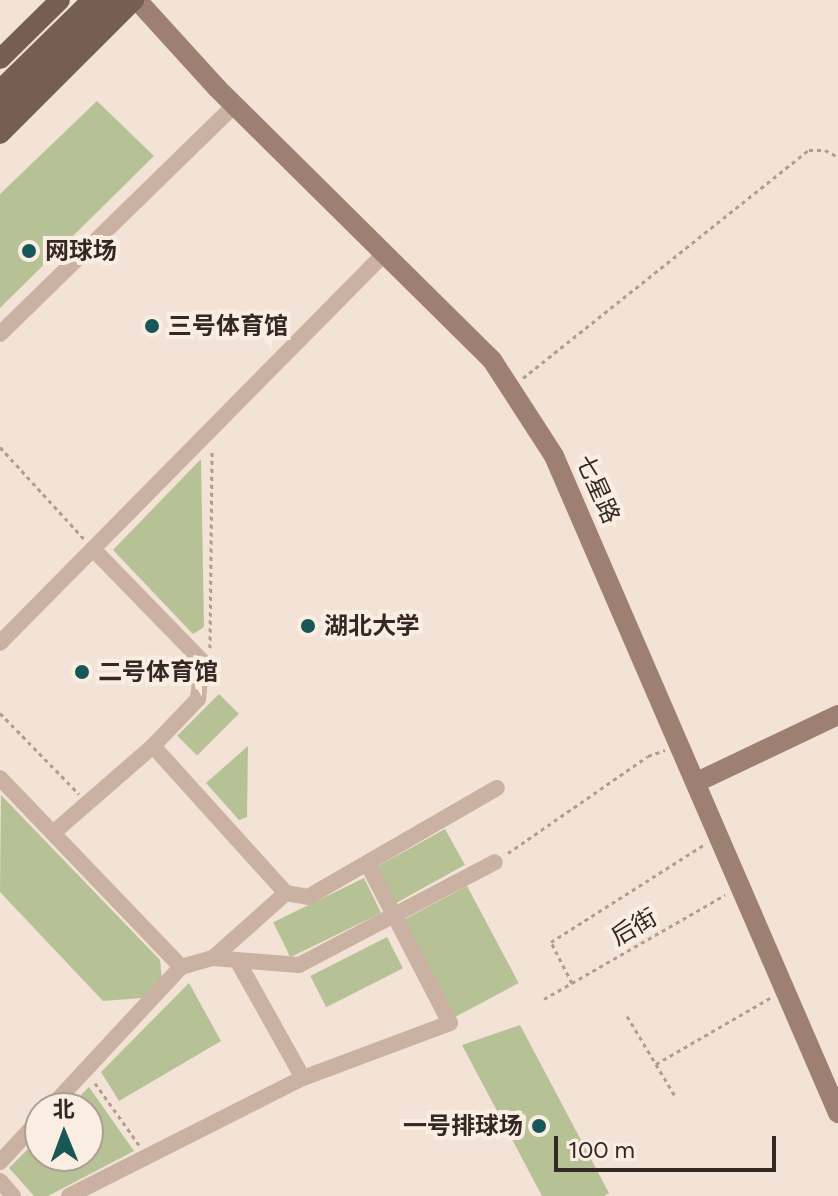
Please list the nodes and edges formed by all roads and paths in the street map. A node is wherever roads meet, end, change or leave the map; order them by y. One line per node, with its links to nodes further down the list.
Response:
1 (60, 0): 5 (main road)
2 (92, 0): 6 (main road)
3 (114, 0): 8 (main road)
4 (135, 0): 7 (street, 七星路); 9 (main road)
5 (0, 59)
6 (0, 90)
7 (235, 105): 11 (street, 七星路); 12 (street)
8 (0, 113)
9 (0, 134)
10 (838, 157): 13 (path)
11 (385, 253): 13 (street, 七星路); 14 (street)
12 (0, 334)
13 (511, 388): 21 (street, 七星路)
14 (212, 433): 16 (street); 18 (path)
15 (0, 447): 16 (path)
16 (94, 550): 17 (street); 18 (street)
17 (0, 643)
18 (202, 661): 22 (street)
19 (0, 713): 26 (path)
20 (838, 715): 24 (street)
21 (681, 744): 24 (street, 七星路); 29 (path)
22 (153, 746): 26 (street); 32 (street)
23 (0, 778): 27 (street)
24 (697, 782): 28 (street, 七星路)
25 (497, 788): 30 (street)
26 (87, 803): 27 (street)
27 (53, 833): 36 (street)
28 (720, 835): 31 (street, 七星路); 37 (path)
29 (495, 862): 33 (street)
30 (368, 865): 32 (street); 33 (street)
31 (741, 886): 37 (path, 后街); 38 (street, 七星路)
32 (286, 893): 34 (street)
33 (394, 915): 35 (street); 43 (street)
34 (213, 958): 35 (street); 36 (street)
35 (237, 960): 43 (street)
36 (181, 967): 42 (street)
37 (572, 983): 39 (path, 后街)
38 (786, 990): 41 (path); 46 (street, 七星路)
39 (544, 999)
40 (627, 1016): 41 (path)
41 (656, 1064): 45 (path)
42 (86, 1070): 44 (street); 48 (path)
43 (303, 1078): 48 (street)
44 (65, 1092)
45 (675, 1096)
46 (838, 1113)
47 (24, 1136): 49 (street)
48 (147, 1157): 52 (street)
49 (0, 1162)
50 (0, 1181): 51 (street)
51 (13, 1196)
52 (69, 1196)

